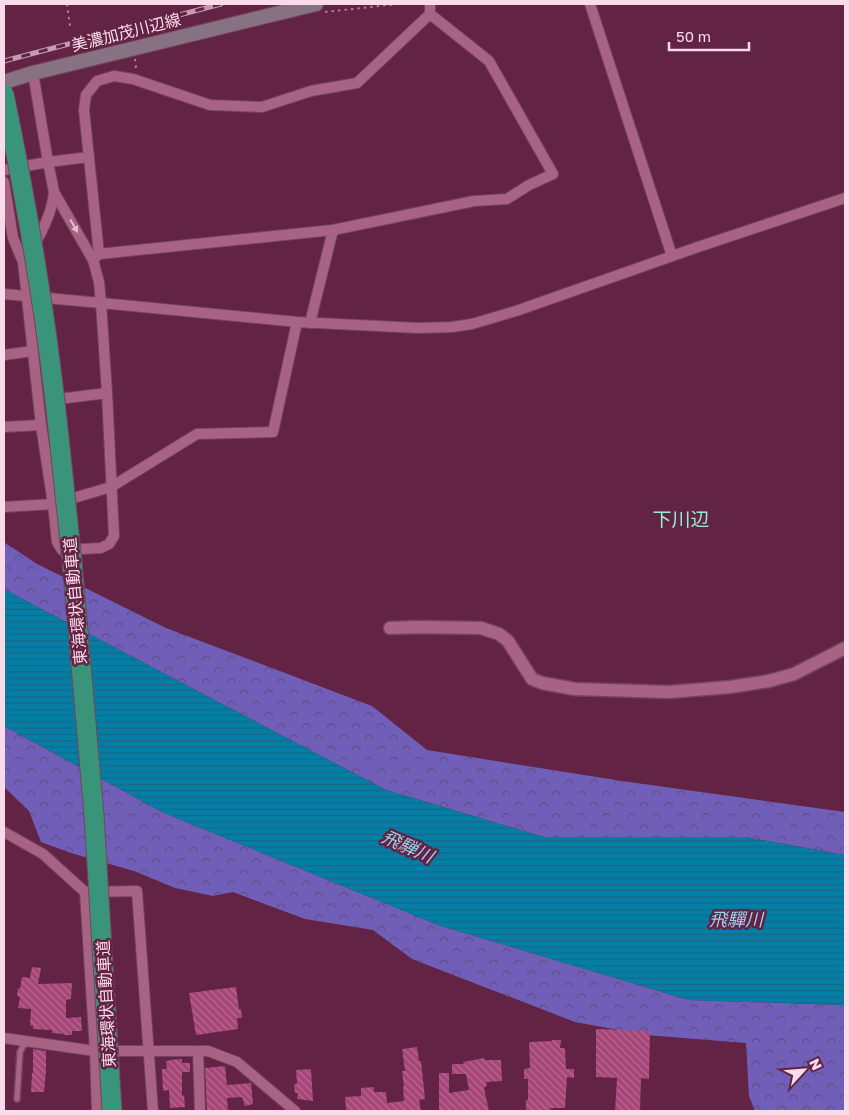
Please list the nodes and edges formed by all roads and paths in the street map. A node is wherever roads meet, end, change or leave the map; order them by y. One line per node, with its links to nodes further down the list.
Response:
1 (67, 4): 5 (path)
2 (316, 4): 7 (main road, 美濃加茂川辺線)
3 (590, 4): 18 (street)
4 (430, 9): 8 (street); 17 (street)
5 (70, 26)
6 (134, 55): 8 (path)
7 (33, 73): 9 (main road, 美濃加茂川辺線); 12 (street)
8 (133, 79): 11 (street)
9 (4, 82)
10 (4, 94): 46 (highway, 東海環状自動車道, bridge)
11 (89, 157): 12 (street); 19 (street)
12 (48, 162): 13 (street); 15 (street)
13 (4, 170)
14 (4, 182): 20 (street)
15 (54, 192): 19 (street, one-way to 19); 20 (street)
16 (845, 198): 18 (street)
17 (333, 230): 19 (street); 25 (street)
18 (672, 256): 25 (street)
19 (96, 257): 23 (street)
20 (23, 262): 22 (street)
21 (4, 294): 22 (street)
22 (27, 297): 23 (street); 26 (street)
23 (101, 303): 24 (street); 28 (street)
24 (298, 322): 25 (street); 32 (street)
25 (310, 323)
26 (34, 352): 27 (street); 29 (street)
27 (4, 355)
28 (107, 393): 29 (street); 32 (street)
29 (39, 401): 30 (street)
30 (41, 425): 31 (street); 33 (street)
31 (4, 427)
32 (111, 487): 33 (street); 33 (street)
33 (53, 504): 34 (street)
34 (4, 507)
35 (390, 628): 36 (street)
36 (845, 648)
37 (4, 832): 38 (street)
38 (85, 892): 42 (street); 43 (street)
39 (4, 1038): 40 (street)
40 (26, 1041): 42 (street); 44 (lane)
41 (198, 1050): 43 (street); 48 (street); 49 (street)
42 (95, 1051): 43 (street); 45 (street)
43 (149, 1051): 47 (street)
44 (17, 1099)
45 (97, 1111)
46 (112, 1111)
47 (153, 1111)
48 (200, 1111)
49 (295, 1111)

